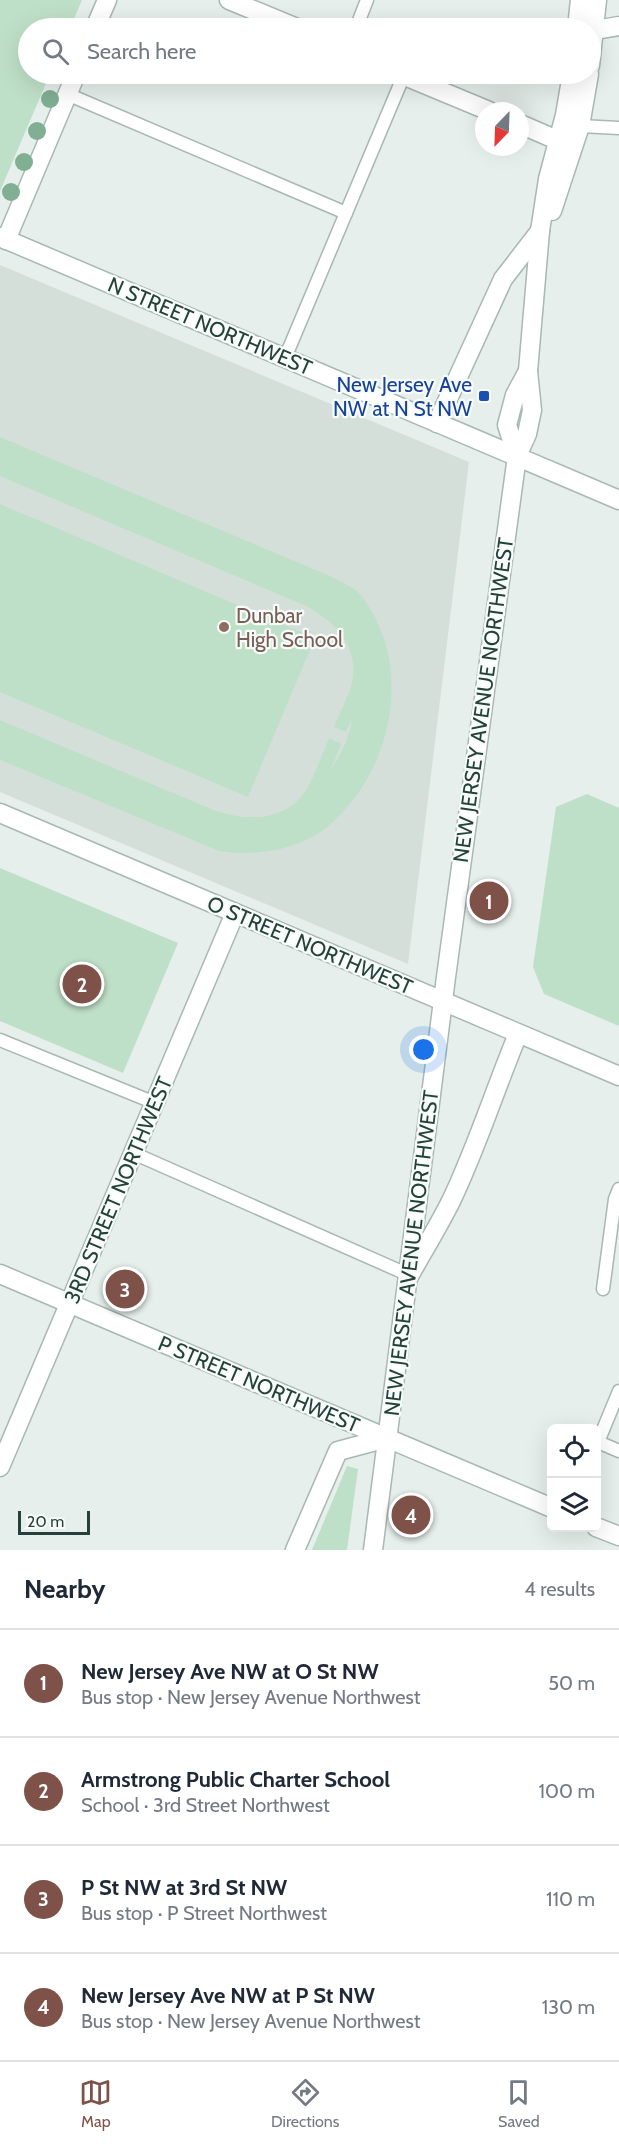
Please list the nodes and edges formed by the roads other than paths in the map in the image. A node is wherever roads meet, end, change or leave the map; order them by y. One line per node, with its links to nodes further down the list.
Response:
1 (107, 0): 6 (street)
2 (230, 0): 7 (street)
3 (367, 0): 8 (lane)
4 (580, 0): 9 (street)
5 (597, 0): 10 (street)
6 (99, 18)
7 (273, 18)
8 (360, 18)
9 (584, 18)
10 (590, 18)
11 (619, 26): 12 (street)
12 (601, 28)
13 (72, 84): 18 (street)
14 (398, 84): 24 (lane)
15 (426, 84): 19 (street)
16 (570, 84): 23 (street, NEW JERSEY AVENUE NORTHWEST)
17 (587, 84): 20 (street, NEW JERSEY AVENUE NORTHWEST)
18 (67, 94): 24 (lane); 26 (street)
19 (475, 105)
20 (580, 126): 22 (lane); 25 (street, NEW JERSEY AVENUE NORTHWEST)
21 (529, 128): 23 (street)
22 (619, 128)
23 (557, 140): 25 (street, NEW JERSEY AVENUE NORTHWEST)
24 (346, 213): 27 (lane)
25 (540, 231): 28 (street); 29 (street, NEW JERSEY AVENUE NORTHWEST)
26 (3, 238): 27 (street, N STREET NORTHWEST)
27 (285, 358): 28 (street, N STREET NORTHWEST)
28 (437, 423): 29 (street, N STREET NORTHWEST)
29 (517, 456): 30 (street, N STREET NORTHWEST); 33 (street, NEW JERSEY AVENUE NORTHWEST)
30 (619, 500)
31 (0, 813): 32 (street, O STREET NORTHWEST)
32 (235, 913): 33 (street, O STREET NORTHWEST); 37 (street, 3RD STREET NORTHWEST)
33 (443, 1001): 34 (street, O STREET NORTHWEST); 41 (street, NEW JERSEY AVENUE NORTHWEST)
34 (518, 1034): 36 (street, O STREET NORTHWEST); 41 (street)
35 (0, 1040): 37 (lane)
36 (619, 1076)
37 (155, 1102): 38 (street, 3RD STREET NORTHWEST)
38 (133, 1153): 41 (lane); 43 (street, 3RD STREET NORTHWEST)
39 (619, 1189): 42 (lane)
40 (0, 1274): 43 (street, P STREET NORTHWEST)
41 (408, 1276): 45 (street, NEW JERSEY AVENUE NORTHWEST)
42 (603, 1289)
43 (70, 1303): 45 (street, P STREET NORTHWEST); 47 (street, 3RD STREET NORTHWEST)
44 (619, 1391): 46 (lane)
45 (387, 1438): 48 (street, P STREET NORTHWEST); 51 (street); 52 (street, NEW JERSEY AVENUE NORTHWEST)
46 (619, 1451)
47 (0, 1467)
48 (547, 1506)
49 (601, 1529): 50 (street)
50 (619, 1536)
51 (295, 1550)
52 (373, 1550)

